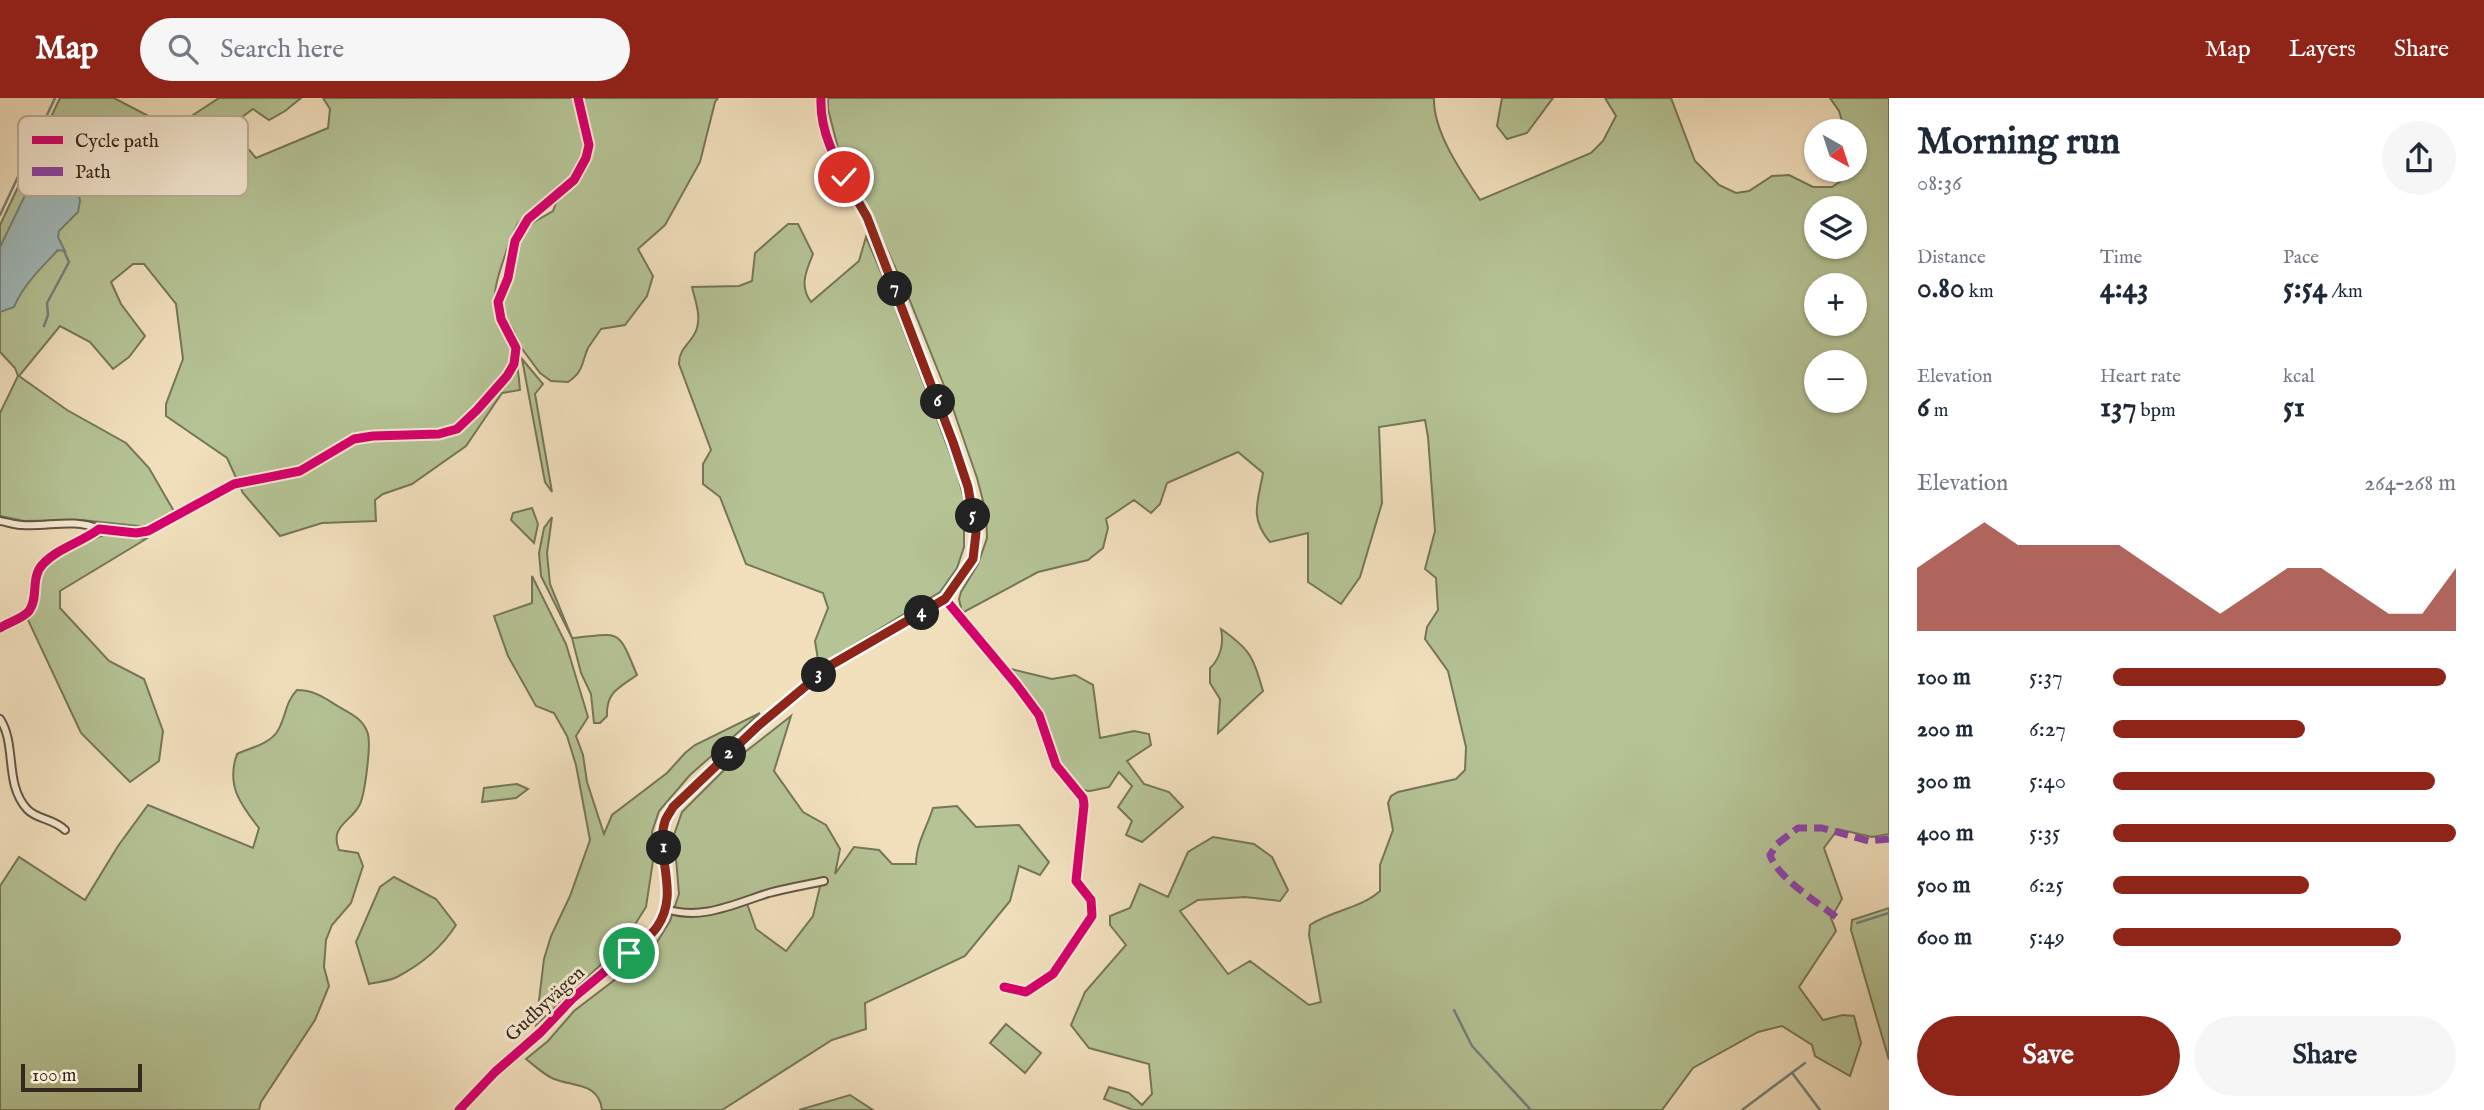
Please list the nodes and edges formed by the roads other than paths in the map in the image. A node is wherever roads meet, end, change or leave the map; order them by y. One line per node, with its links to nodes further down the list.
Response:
1 (578, 98): 4 (street)
2 (821, 98): 5 (street)
3 (0, 521): 4 (street)
4 (99, 528): 6 (street)
5 (945, 599): 10 (street); 11 (street)
6 (0, 628)
7 (0, 719): 8 (street)
8 (65, 830)
9 (824, 881): 10 (street)
10 (666, 909): 12 (street, Gudbyvägen)
11 (1004, 987)
12 (459, 1110)

